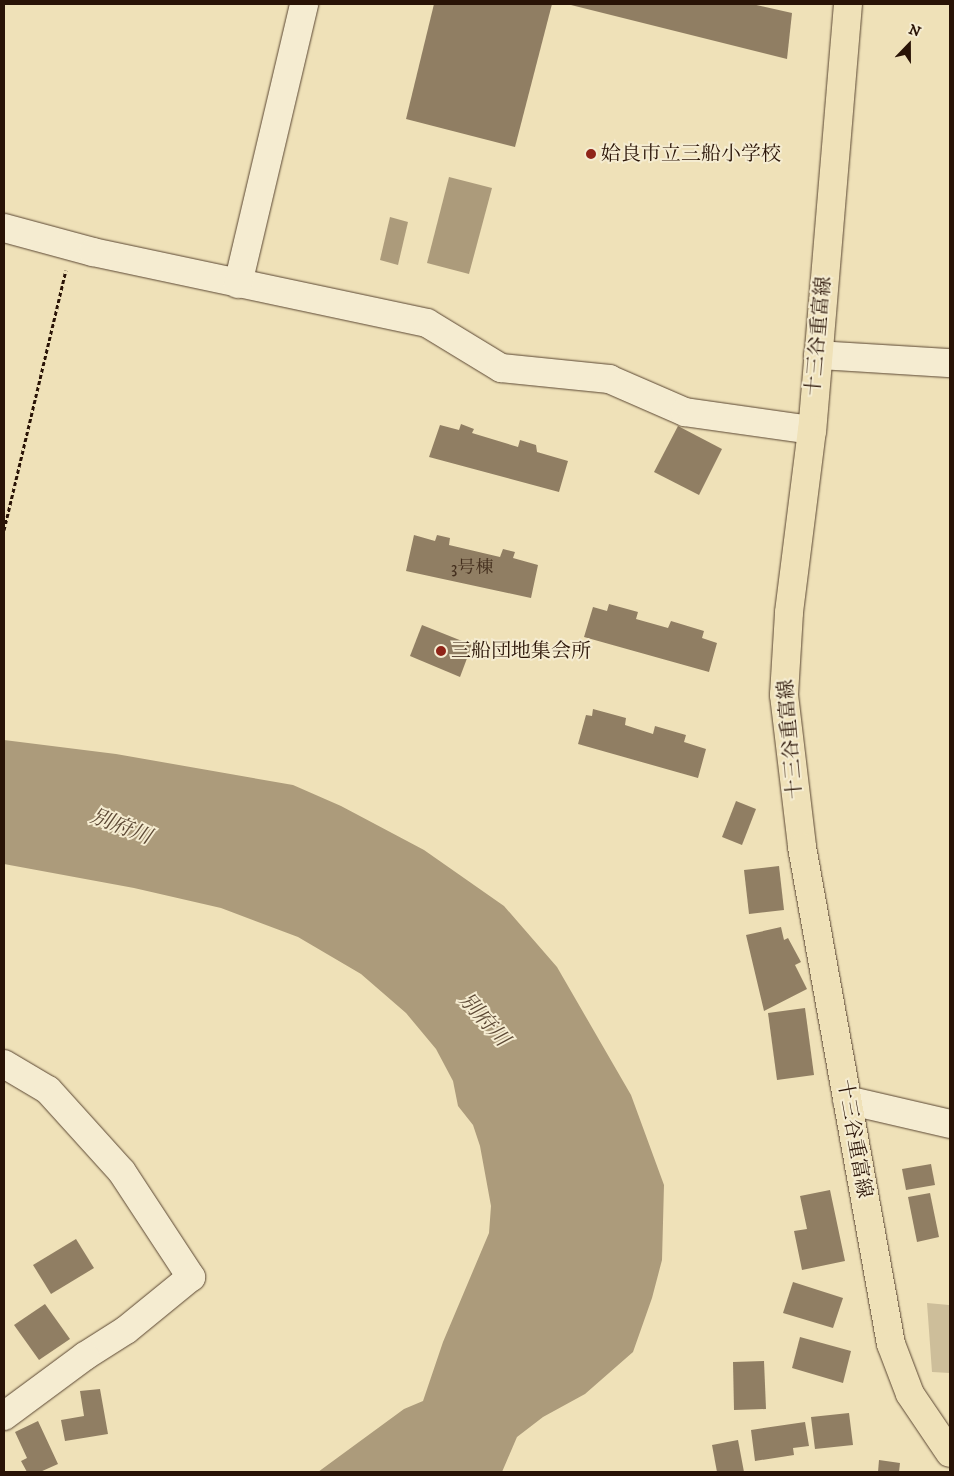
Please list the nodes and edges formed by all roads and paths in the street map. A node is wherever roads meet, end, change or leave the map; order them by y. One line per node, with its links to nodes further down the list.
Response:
1 (304, 4): 5 (street)
2 (848, 4): 6 (main road, 十三谷重富線)
3 (4, 228): 4 (street)
4 (72, 246): 5 (street); 9 (path)
5 (238, 284): 8 (street)
6 (818, 355): 7 (street); 8 (main road, 十三谷重富線)
7 (950, 363)
8 (812, 430): 11 (main road, 十三谷重富線)
9 (4, 530)
10 (4, 1064): 13 (street)
11 (847, 1100): 12 (street); 14 (main road, 十三谷重富線)
12 (950, 1124)
13 (4, 1416)
14 (950, 1453)

